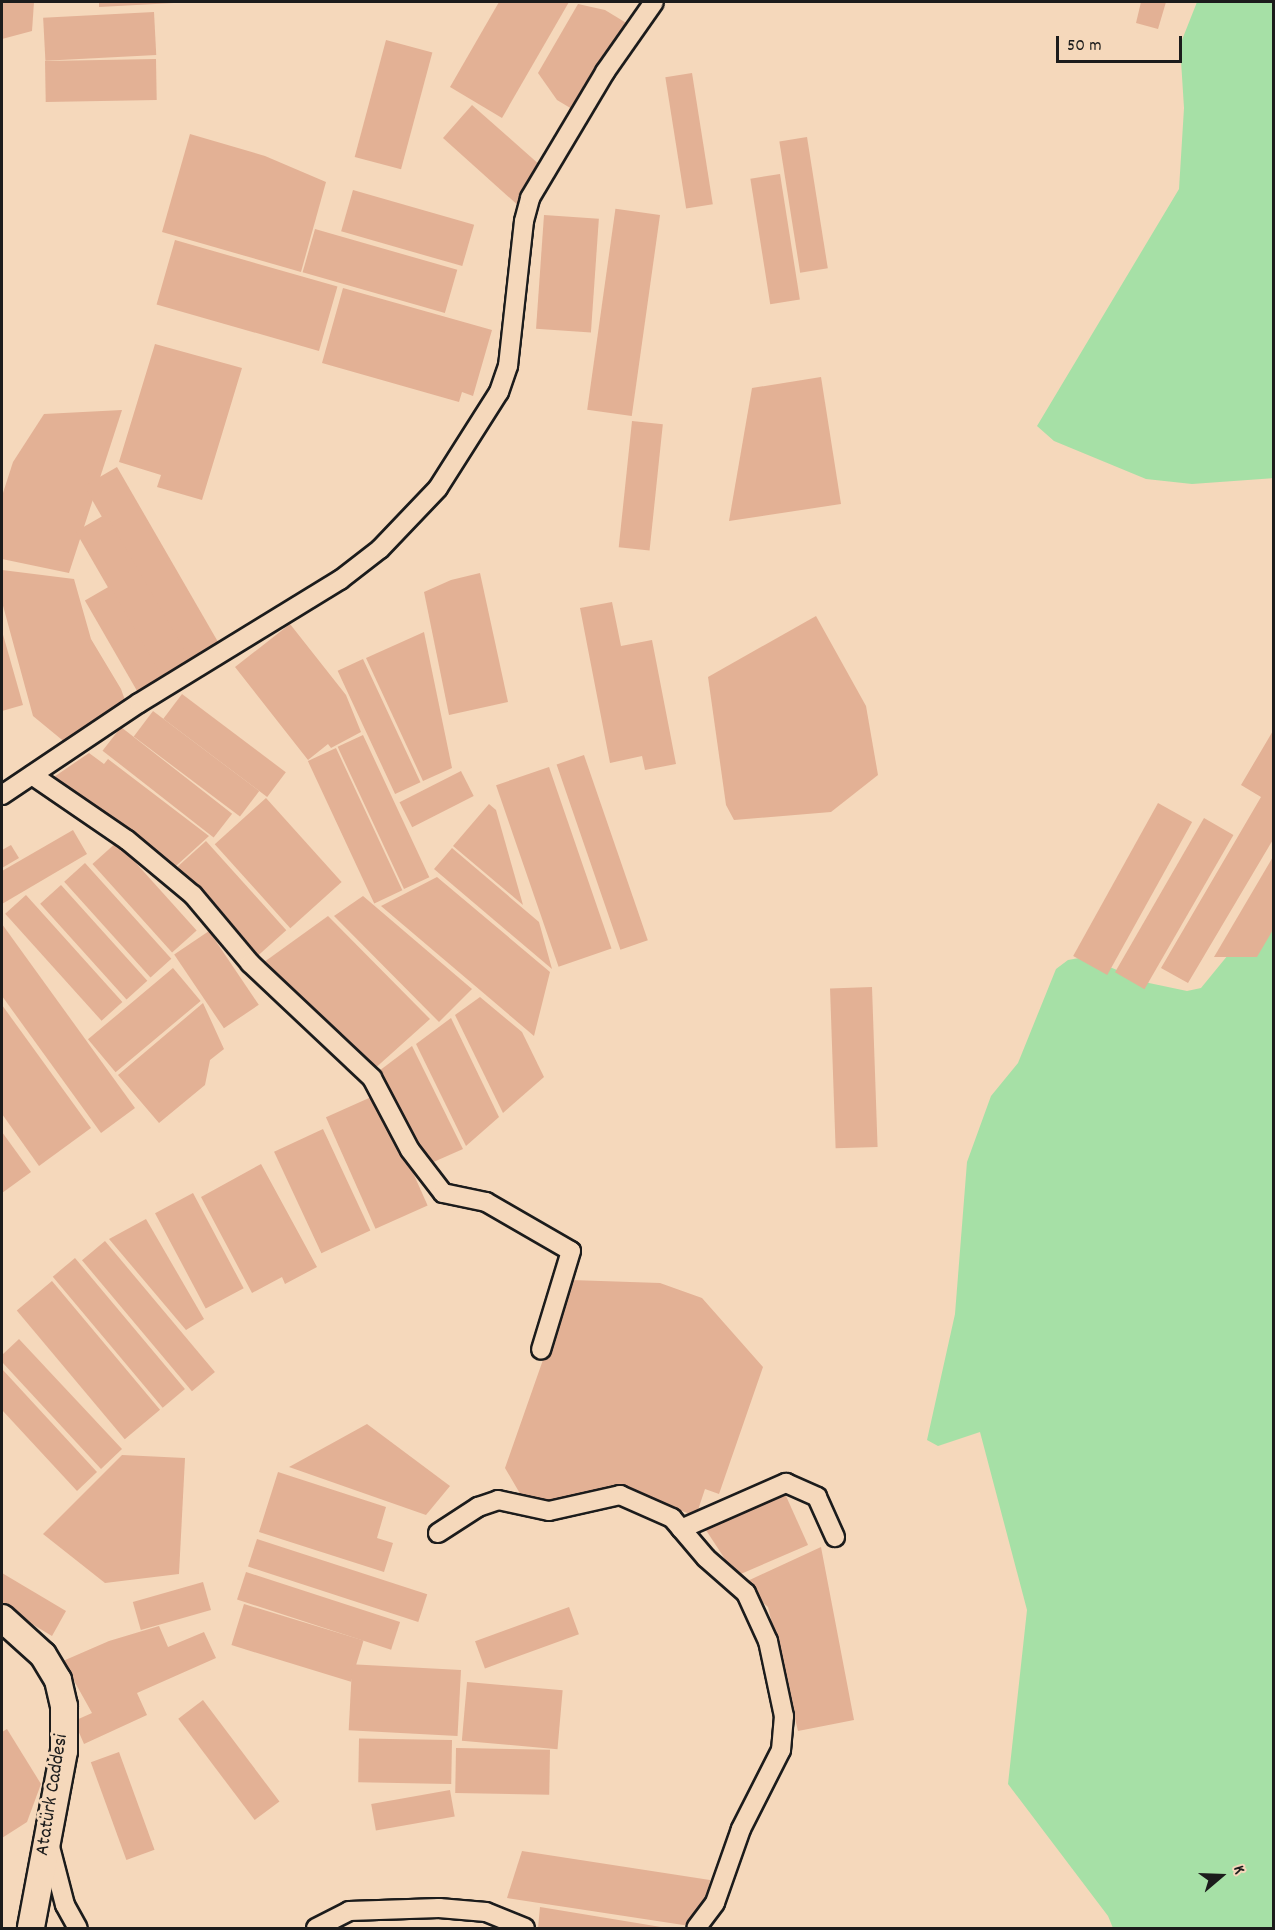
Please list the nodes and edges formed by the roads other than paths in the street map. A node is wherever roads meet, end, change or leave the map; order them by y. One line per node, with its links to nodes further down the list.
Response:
1 (654, 2): 2 (street)
2 (32, 775): 3 (street); 4 (street)
3 (2, 795)
4 (541, 1350)
5 (681, 1529): 6 (street); 7 (street); 14 (street)
6 (438, 1533)
7 (835, 1537)
8 (2, 1618): 9 (street, Atatürk Caddesi)
9 (47, 1836): 10 (street, Atatürk Caddesi); 11 (street)
10 (31, 1929)
11 (78, 1929)
12 (316, 1929): 13 (street)
13 (525, 1929)
14 (696, 1929)

